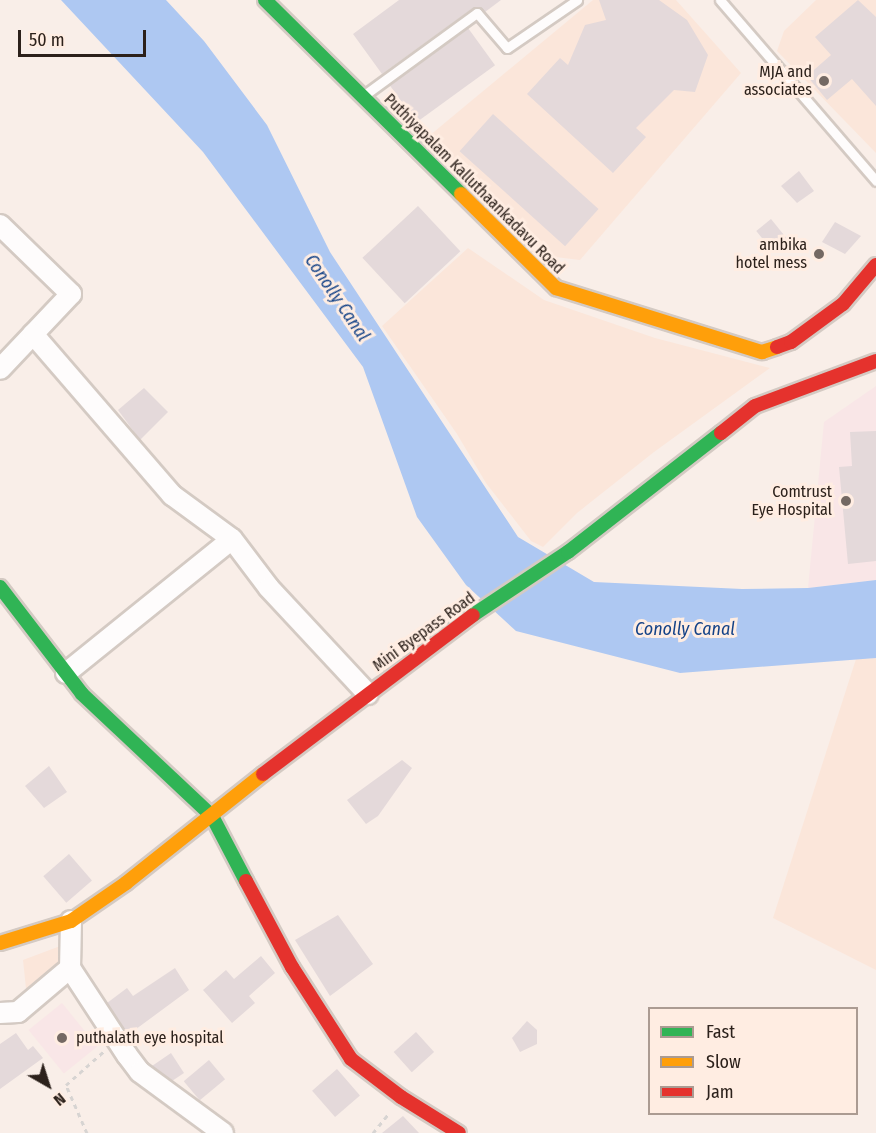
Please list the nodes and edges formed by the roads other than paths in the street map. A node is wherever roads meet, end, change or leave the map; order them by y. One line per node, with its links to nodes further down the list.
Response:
1 (265, 0): 4 (street, Puthiyapalam Kalluthaankadavu Road)
2 (577, 0): 4 (lane)
3 (720, 0): 5 (lane)
4 (363, 96): 7 (street, Puthiyapalam Kalluthaankadavu Road)
5 (876, 181)
6 (0, 225): 8 (street)
7 (876, 265)
8 (33, 334): 10 (street); 11 (street)
9 (876, 361): 14 (street, Mini Byepass Road)
10 (0, 369)
11 (232, 539): 13 (street); 14 (street)
12 (0, 587): 13 (street)
13 (66, 673): 15 (street)
14 (368, 693): 15 (street, Mini Byepass Road)
15 (212, 816): 16 (street, Mini Byepass Road); 21 (street)
16 (71, 921): 17 (street, Mini Byepass Road); 18 (street)
17 (0, 943)
18 (70, 968): 19 (street); 20 (street)
19 (0, 1013)
20 (223, 1133)
21 (459, 1133)

